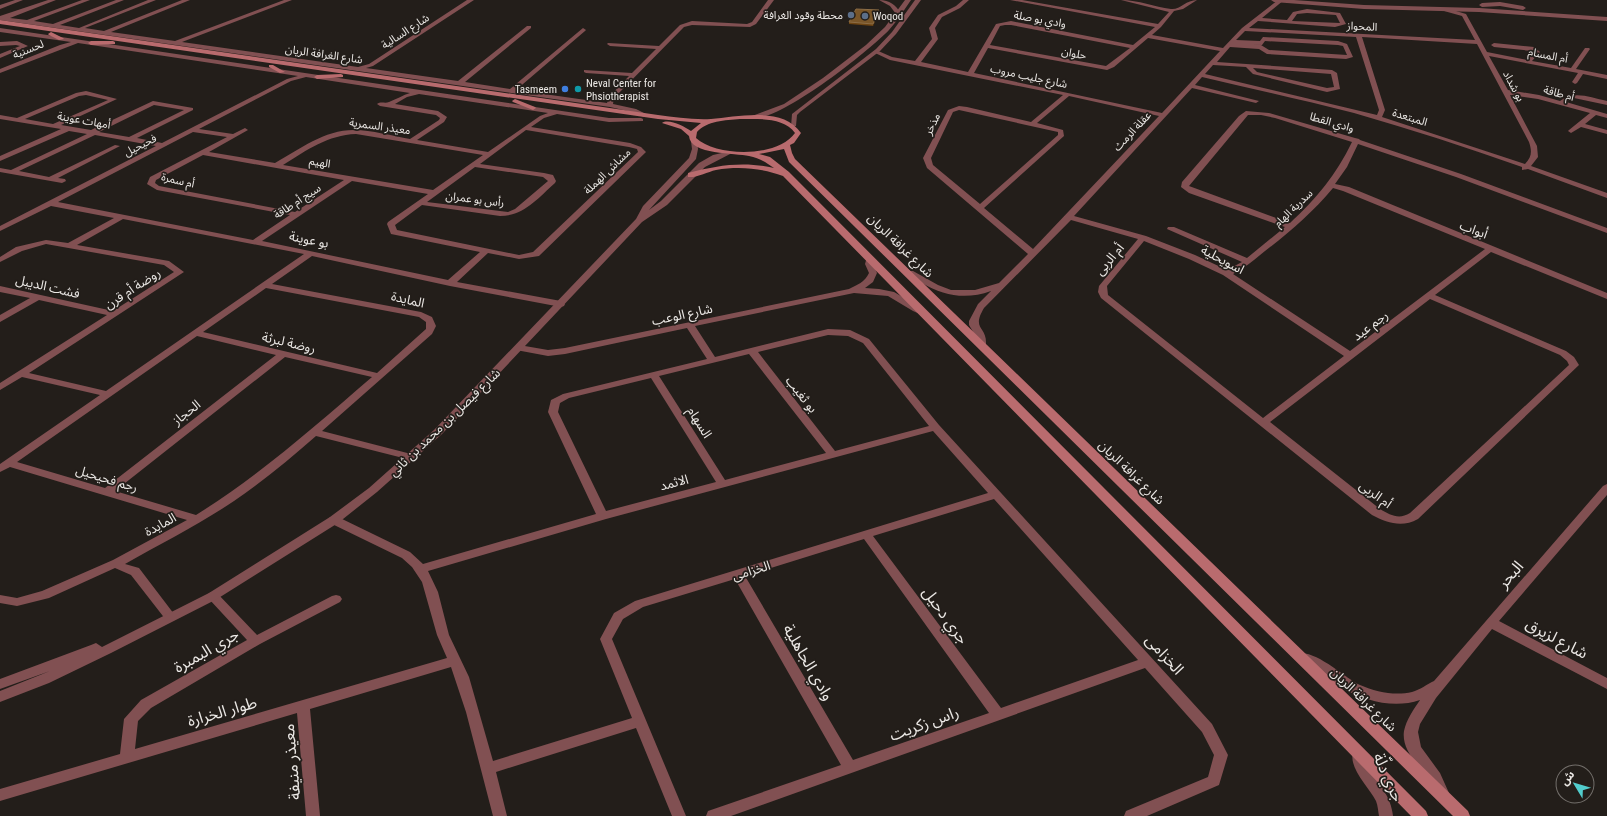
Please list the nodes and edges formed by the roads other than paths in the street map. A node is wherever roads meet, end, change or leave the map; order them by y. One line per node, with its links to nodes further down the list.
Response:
1 (20, 0): 23 (street)
2 (53, 0): 32 (street)
3 (87, 0): 35 (street)
4 (121, 0): 37 (street)
5 (153, 0): 41 (street)
6 (187, 0): 45 (street)
7 (289, 0): 50 (street)
8 (471, 0): 83 (street, شارع السالية)
9 (771, 0): 69 (street)
10 (882, 0): 28 (street)
11 (908, 0): 28 (street)
12 (918, 0): 74 (street)
13 (966, 0): 81 (street)
14 (1013, 0): 39 (street)
15 (1124, 0): 24 (street)
16 (1194, 0): 24 (street)
17 (1279, 0): 25 (street); 33 (street, عقلة الرمث)
18 (1301, 0): 21 (street)
19 (1498, 0): 21 (street)
20 (1506, 0): 22 (street)
21 (1492, 4): 22 (street); 27 (street)
22 (1509, 6): 29 (street); 31 (street)
23 (0, 7)
24 (1172, 10): 39 (street, حلوان)
25 (1446, 10): 26 (street); 30 (street)
26 (1469, 10): 27 (street); 30 (street)
27 (1491, 11): 29 (street)
28 (898, 13): 126 (street)
29 (1516, 13): 34 (street)
30 (1464, 15): 56 (street, بو شداد)
31 (1607, 15)
32 (1, 19): 35 (street, شارع الغرافة الريان); 54 (main road, شارع الغرافة الريان)
33 (1256, 19): 36 (street); 42 (street, عقلة الرمث)
34 (1607, 19)
35 (27, 22): 37 (street, شارع الغرافة الريان)
36 (1288, 22): 36 (street)
37 (53, 25): 41 (street, شارع الغرافة الريان)
38 (0, 26): 46 (main road, شارع الغرافة الريان)
39 (1159, 26): 48 (street, حلوان)
40 (529, 27): 105 (street)
41 (79, 29): 45 (street, شارع الغرافة الريان)
42 (1244, 29): 49 (street, المحواز); 61 (street, عقلة الرمث)
43 (583, 30): 107 (street)
44 (0, 31): 47 (street, شارع الغرافة الريان)
45 (104, 33): 55 (street, شارع الغرافة الريان)
46 (51, 34): 51 (main road); 59 (main road, شارع الغرافة الريان)
47 (37, 36): 51 (street, شارع الغرافة الريان); 57 (street)
48 (1147, 36): 68 (street, حلوان); 71 (street)
49 (1358, 36): 56 (street, المحواز); 127 (street)
50 (194, 37): 60 (street); 66 (street)
51 (64, 39): 58 (street, شارع الغرافة الريان); 65 (street, لحسنية)
52 (1254, 39): 53 (street)
53 (1263, 39): 61 (street); 75 (street)
54 (142, 42): 55 (main road); 73 (main road, شارع الغرافة الريان)
55 (161, 42): 60 (street, شارع الغرافة الريان)
56 (1478, 42): 76 (street, بو شداد)
57 (17, 43): 62 (street); 77 (street)
58 (88, 43): 59 (main road); 65 (street, لحسنية); 92 (street, شارع الغرافة الريان)
59 (115, 43): 84 (main road, شارع الغرافة الريان)
60 (171, 43): 66 (street, شارع الغرافة الريان)
61 (1231, 43): 71 (street, عقلة الرمث); 75 (street)
62 (0, 44)
63 (610, 44): 69 (street)
64 (1494, 45): 80 (street)
65 (62, 46): 90 (street, لحسنية)
66 (190, 46): 73 (main road); 87 (street, شارع الغرافة الريان)
67 (986, 46): 68 (street, حلوان); 68 (street, وادي بو صلة); 96 (street, وادي بو صلة)
68 (1135, 47)
69 (660, 48): 97 (street)
70 (1587, 48): 89 (street)
71 (1224, 50): 82 (street, عقلة الرمث)
72 (1241, 50): 75 (street)
73 (206, 52): 86 (main road, شارع الغرافة الريان)
74 (876, 52): 78 (street); 79 (street, شارع جليب مروب)
75 (1268, 52)
76 (1486, 54): 80 (street, أم المسام); 108 (street, بو شداد)
77 (0, 56)
78 (869, 58): 79 (street, شارع جليب مروب); 133 (street)
79 (890, 58): 81 (street, شارع جليب مروب)
80 (1528, 62): 89 (street, أم المسام)
81 (917, 63): 96 (street, شارع جليب مروب)
82 (1212, 63): 85 (street); 98 (street, عقلة الرمث)
83 (371, 65): 88 (street, شارع السالية); 93 (street)
84 (271, 66): 92 (main road); 101 (main road, شارع الغرافة الريان)
85 (1248, 66): 85 (street)
86 (322, 68): 87 (main road); 103 (main road, شارع الغرافة الريان)
87 (347, 68): 88 (street, شارع الغرافة الريان)
88 (354, 69): 93 (street, شارع الغرافة الريان)
89 (1573, 70): 94 (street, أم المسام)
90 (0, 71)
91 (586, 71): 97 (street)
92 (282, 72): 99 (street, شارع الغرافة الريان)
93 (374, 72): 95 (street, شارع الغرافة الريان)
94 (1582, 72): 102 (street, أم المسام); 104 (street)
95 (382, 73): 103 (main road); 105 (street, شارع الغرافة الريان)
96 (970, 74): 110 (street, شارع جليب مروب)
97 (634, 75): 116 (street)
98 (1201, 75): 106 (street, عقلة الرمث); 127 (street, المبتعدة)
99 (290, 76): 100 (street, فحيحيل); 136 (street, فحيحيل)
100 (314, 76): 101 (main road); 109 (street, شارع الغرافة الريان)
101 (342, 76): 112 (main road, شارع الغرافة الريان)
102 (1607, 77)
103 (389, 78): 125 (main road, شارع الغرافة الريان)
104 (1575, 82)
105 (459, 84): 107 (street, شارع الغرافة الريان)
106 (1191, 86): 111 (street); 121 (street, عقلة الرمث)
107 (511, 91): 116 (street, شارع الغرافة الريان)
108 (1506, 92): 113 (street, أم طاقة); 156 (street, بو شداد)
109 (404, 93): 117 (street); 118 (street, شارع الغرافة الريان)
110 (1068, 94): 121 (street, شارع جليب مروب); 130 (street)
111 (1256, 100)
112 (515, 101): 118 (main road); 125 (main road, شارع الغرافة الريان)
113 (1560, 103): 114 (street); 120 (street, أم طاقة)
114 (1607, 103)
115 (380, 104): 117 (street)
116 (610, 105): 125 (street, شارع الغرافة الريان)
117 (389, 106): 145 (street)
118 (536, 109): 119 (street, شارع الغرافة الريان); 124 (street)
119 (562, 113): 124 (street, مشاش الهملة); 125 (street, شارع الغرافة الريان)
120 (1594, 113): 122 (street, أم طاقة); 131 (street)
121 (1164, 115): 176 (street, عقلة الرمث)
122 (1607, 116)
123 (1, 117): 128 (street, أمهات عوينة)
124 (542, 117): 135 (street, مشاش الهملة)
125 (642, 117): 129 (main road, شارع الغرافة الريان); 142 (main road, شارع الغرافة الريان)
126 (754, 117): 129 (main road); 133 (main road)
127 (1378, 118): 156 (street, المبتعدة)
128 (18, 120): 132 (street, أمهات عوينة); 132 (street)
129 (714, 120): 142 (main road)
130 (1034, 123): 173 (street, مذخر); 173 (street, مذخر)
131 (1579, 124): 138 (street); 139 (street)
132 (54, 126): 134 (street, أمهات عوينة)
133 (793, 126): 148 (main road)
134 (68, 128): 140 (street, أمهات عوينة); 153 (street)
135 (525, 128): 152 (street, مشاش الهملة); 186 (street, مشاش الهملة)
136 (193, 130): 141 (street); 146 (street, فحيحيل)
137 (245, 130): 141 (street, أم سمرة)
138 (1571, 131)
139 (1607, 132)
140 (92, 133): 143 (street, أمهات عوينة); 143 (street); 158 (street)
141 (233, 136): 149 (street, أم سمرة)
142 (693, 138): 150 (main road, شارع الغرافة الريان); 169 (street, شارع فيصل بن محمد بن ثاني)
143 (130, 139): 146 (street, أمهات عوينة)
144 (1357, 140): 164 (street, سدرية الهام); 178 (street, وادي القطا); 181 (street, وادي القطا)
145 (411, 141): 152 (street, معيذر السمرية); 155 (street, معيذر السمرية)
146 (164, 145): 171 (street, فحيحيل)
147 (117, 146): 162 (street)
148 (788, 146): 151 (main road); 193 (main road, شارع غرافة الريان)
149 (202, 153): 155 (street, الهيم); 174 (street, أم سمرة)
150 (728, 153): 151 (main road, شارع الغرافة الريان); 160 (street, شارع فيصل بن محمد بن ثاني)
151 (746, 153): 159 (main road)
152 (490, 154): 154 (street, مشاش الهملة)
153 (0, 159)
154 (474, 165): 167 (street, مشاش الهملة); 172 (street, رأس بو عمران)
155 (276, 166): 161 (street, الهيم)
156 (1525, 168): 165 (street, المبتعدة)
157 (0, 170): 158 (street)
158 (12, 172): 162 (street)
159 (786, 174): 160 (main road); 189 (main road)
160 (691, 176): 170 (street, شارع فيصل بن محمد بن ثاني)
161 (351, 178): 167 (street, الهيم); 174 (street, سيج أم طاقة)
162 (50, 179): 163 (street)
163 (62, 181)
164 (1331, 184): 178 (street, سدرية الهام); 185 (street, أبواب)
165 (1596, 192): 166 (street); 168 (street, المبتعدة)
166 (1607, 192)
167 (435, 193): 172 (street, مشاش الهملة)
168 (1607, 196)
169 (655, 198): 170 (street); 177 (street, شارع فيصل بن محمد بن ثاني)
170 (667, 200): 177 (street, شارع فيصل بن محمد بن ثاني)
171 (50, 203): 175 (street, بو عوينة); 179 (street, فحيحيل)
172 (421, 203): 186 (street, مشاش الهملة)
173 (979, 209): 188 (street, مذخر)
174 (295, 214): 183 (street, سيج أم طاقة)
175 (121, 217): 183 (street, بو عوينة); 184 (street)
176 (1069, 217): 182 (street, اسويحلية); 188 (street, عقلة الرمث)
177 (639, 220): 202 (street, شارع فيصل بن محمد بن ثاني)
178 (1291, 226): 191 (street, سدرية الهام)
179 (0, 229)
180 (1171, 229): 191 (street)
181 (1607, 231)
182 (1143, 238): 192 (street, اسويحلية); 219 (street, أم الربى)
183 (255, 242): 187 (street, بو عوينة)
184 (69, 246): 190 (street, روضة أم قرن); 204 (street, روضة أم قرن)
185 (1491, 248): 199 (street, رجم عيد); 200 (street, أبواب)
186 (486, 251): 195 (street)
187 (311, 253): 195 (street, بو عوينة); 196 (street)
188 (1032, 253): 194 (street, عقلة الرمث)
189 (870, 259): 198 (street, شارع الوعب); 203 (main road)
190 (0, 260)
191 (1247, 261): 192 (street, سدرية الهام)
192 (1226, 273): 212 (street, اسويحلية)
193 (910, 274): 194 (street, عقلة الرمث); 208 (main road, شارع غرافة الريان)
194 (1003, 282): 208 (street, عقلة الرمث)
195 (450, 283): 202 (street, بو عوينة)
196 (263, 285): 207 (street); 216 (street, المايدة)
197 (0, 288): 201 (street, فشت الديبل)
198 (851, 291): 203 (street, شارع الوعب); 206 (street, شارع الوعب)
199 (1430, 296): 212 (street, رجم عيد); 219 (street, أم الربى)
200 (1607, 296)
201 (38, 297): 204 (street, فشت الديبل); 205 (street)
202 (561, 304): 209 (street, شارع فيصل بن محمد بن ثاني)
203 (922, 312): 255 (main road)
204 (114, 314): 214 (street, روضة أم قرن)
205 (0, 319)
206 (690, 326): 209 (street, شارع الوعب); 213 (street)
207 (194, 333): 211 (street, روضة لبرثة); 218 (street)
208 (981, 344): 245 (main road, شارع غرافة الريان)
209 (519, 348): 223 (street, شارع فيصل بن محمد بن ثاني)
210 (752, 351): 213 (street, الخزامى); 220 (street, الخزامى); 222 (street, بو ثغيب)
211 (283, 354): 216 (street, روضة لبرثة); 226 (street, الحجاز)
212 (1351, 356): 219 (street, رجم عيد)
213 (713, 360): 215 (street, الخزامى)
214 (21, 374): 217 (street, روضة أم قرن); 218 (street)
215 (654, 375): 225 (street, السهام); 229 (street, الخزامى)
216 (379, 376): 221 (street, المايدة)
217 (0, 387)
218 (107, 394): 224 (street)
219 (1264, 422)
220 (935, 427): 222 (street, الاثمد); 228 (street, الخزامى)
221 (314, 432): 223 (street); 230 (street, المايدة)
222 (832, 454): 225 (street, الاثمد)
223 (411, 457): 231 (street, شارع فيصل بن محمد بن ثاني)
224 (4, 466): 226 (street, رجم فحيحيل)
225 (722, 484): 229 (street, الاثمد)
226 (107, 492): 230 (street, رجم فحيحيل)
227 (1605, 493): 242 (street, البحر)
228 (997, 494): 232 (street, الخزامى); 247 (street, الخزامى)
229 (603, 516): 235 (street, الاثمد)
230 (197, 519): 233 (street, المايدة)
231 (334, 520): 235 (street); 238 (street, شارع فيصل بن محمد بن ثاني)
232 (866, 534): 237 (street, الخزامى); 253 (street, جري دحيل)
233 (135, 553): 234 (street, المايدة); 236 (street)
234 (117, 563): 236 (street); 239 (street, المايدة)
235 (421, 569): 246 (street)
236 (135, 571): 241 (street)
237 (738, 574): 254 (street, الخزامى); 257 (street, وادي الجاهلية)
238 (213, 596): 241 (street, شارع فيصل بن محمد بن ثاني); 244 (street)
239 (0, 599)
240 (336, 599): 244 (street, جري البمبرة)
241 (170, 617): 243 (street, شارع فيصل بن محمد بن ثاني)
242 (1491, 622): 249 (street, البحر); 250 (street, شارع لزيرق)
243 (136, 634): 248 (street, شارع فيصل بن محمد بن ثاني); 251 (street, شارع فيصل بن محمد بن ثاني)
244 (256, 641): 256 (street, جري البمبرة)
245 (1300, 656): 249 (street, البحر); 260 (main road, شارع غرافة الريان)
246 (454, 661): 252 (street, طوار الخرارة); 258 (street)
247 (1147, 662): 253 (street, راس زكريت); 265 (street, الخزامى)
248 (0, 684)
249 (1440, 684): 260 (street, البحر)
250 (1607, 684)
251 (0, 697)
252 (302, 705): 256 (street, طوار الخرارة); 261 (street, معيذر منيفة)
253 (998, 715): 257 (street, راس زكريت)
254 (640, 721): 258 (street); 263 (street, الخزامى)
255 (1360, 754): 266 (street, جري دلّة); 267 (main road)
256 (127, 757): 259 (street, طوار الخرارة)
257 (850, 767): 264 (street, راس زكريت)
258 (488, 768): 262 (street)
259 (0, 795)
260 (1442, 795): 268 (main road, شارع غرافة الريان)
261 (313, 816)
262 (500, 816)
263 (679, 816)
264 (713, 816)
265 (1130, 816)
266 (1386, 816)
267 (1421, 816)
268 (1463, 816)

